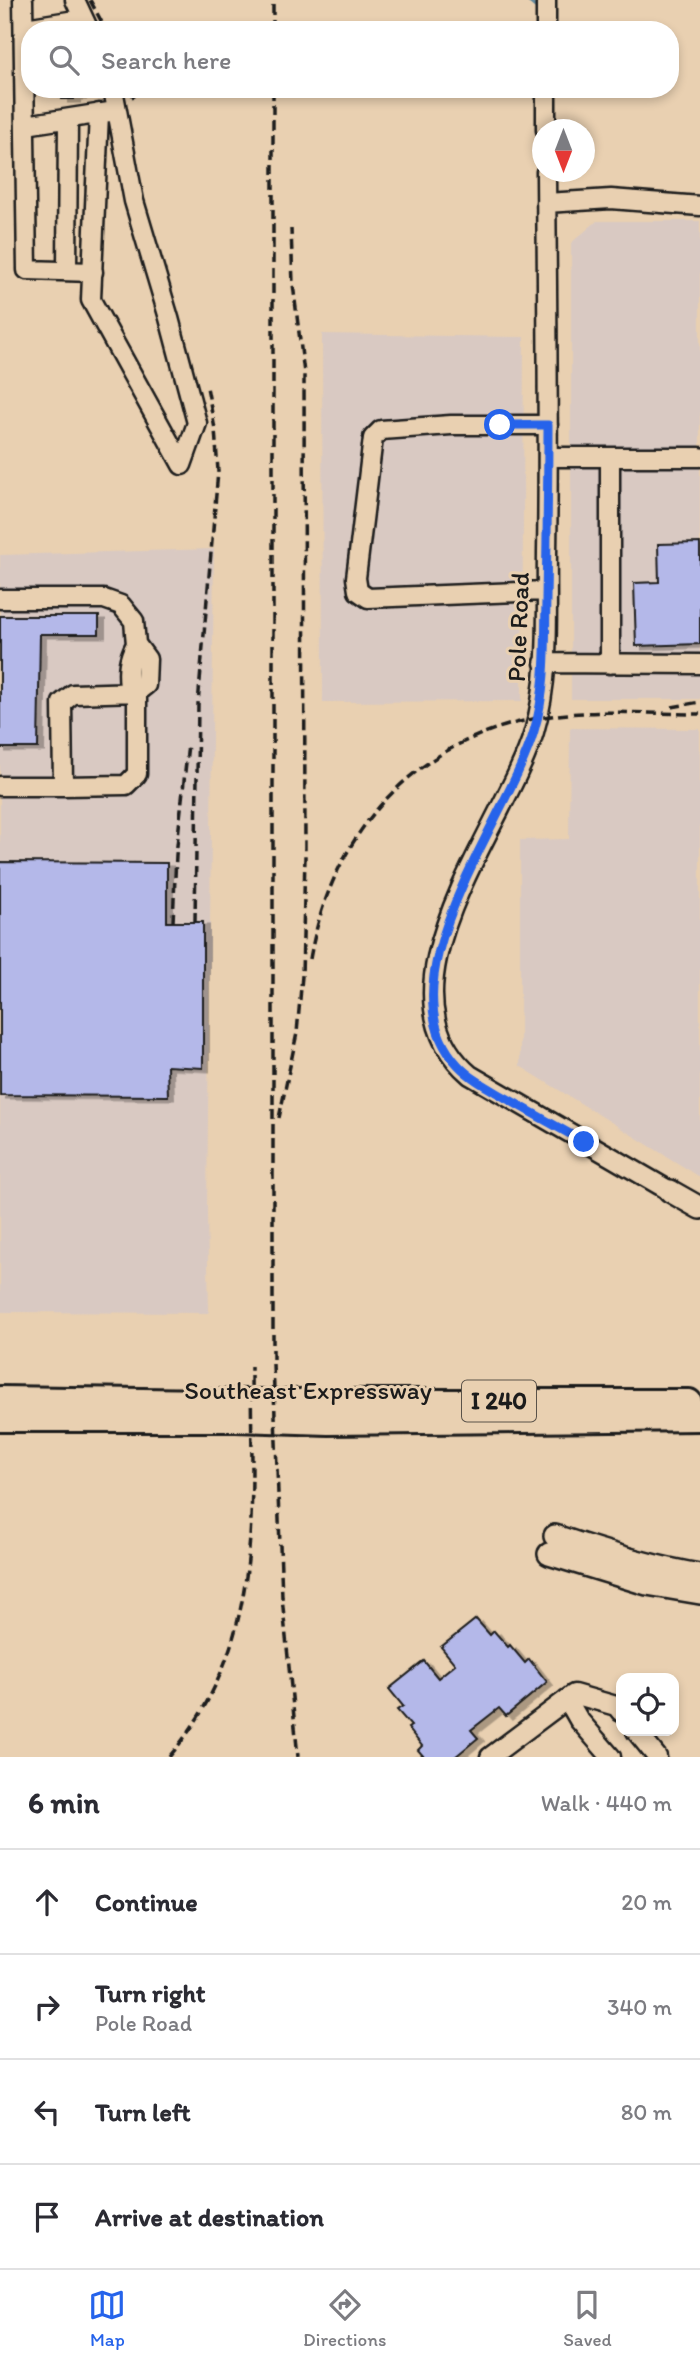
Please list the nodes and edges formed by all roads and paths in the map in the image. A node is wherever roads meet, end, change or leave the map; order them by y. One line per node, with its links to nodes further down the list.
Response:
1 (23, 0): 4 (street)
2 (75, 0): 5 (street)
3 (546, 0): 6 (street)
4 (24, 21)
5 (84, 21)
6 (546, 21)
7 (26, 98): 13 (street)
8 (111, 98): 10 (street)
9 (546, 98): 12 (street)
10 (108, 112): 11 (street); 18 (street); 18 (street)
11 (68, 119): 13 (street); 17 (street)
12 (546, 119)
13 (26, 125): 17 (street)
14 (546, 182): 15 (street, Pole Road)
15 (546, 203): 16 (street); 19 (street, Pole Road)
16 (700, 205)
17 (67, 271): 18 (street)
18 (93, 272)
19 (548, 425): 20 (street, Pole Road); 23 (street)
20 (548, 457): 21 (street); 23 (street, Pole Road)
21 (610, 457): 22 (street); 26 (street)
22 (700, 457)
23 (546, 591): 25 (street, Pole Road)
24 (0, 599): 28 (street)
25 (544, 663): 26 (street); 31 (street, Pole Road)
26 (610, 664): 27 (street)
27 (700, 664)
28 (137, 692): 30 (street); 30 (street)
29 (0, 786): 30 (street)
30 (63, 786)
31 (670, 1191): 32 (main road)
32 (700, 1209)
33 (0, 1399): 34 (highway, Southeast Expressway / I 240)
34 (700, 1402)
35 (700, 1418): 36 (highway, Southeast Expressway / I 240)
36 (0, 1419)
37 (700, 1574): 38 (main road)
38 (700, 1593)
39 (567, 1699): 40 (street); 42 (street); 43 (street)
40 (616, 1706)
41 (640, 1736): 44 (street)
42 (490, 1757)
43 (611, 1757)
44 (657, 1757)

